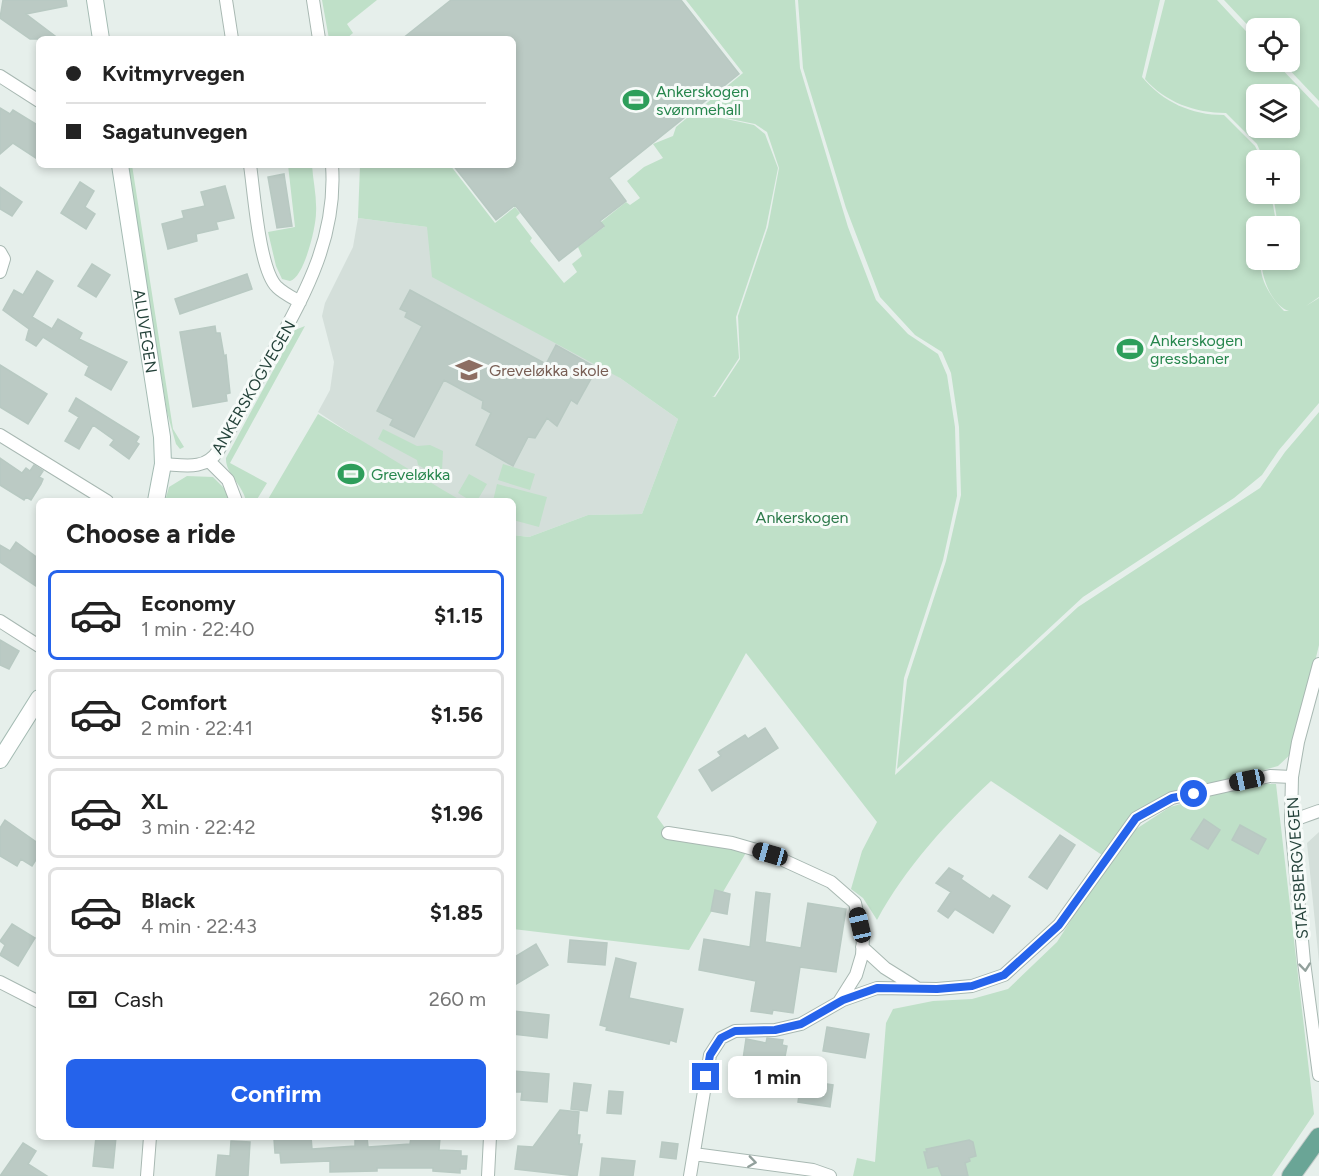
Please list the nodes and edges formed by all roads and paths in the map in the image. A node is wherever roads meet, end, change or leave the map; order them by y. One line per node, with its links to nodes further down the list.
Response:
1 (95, 0): 4 (main road)
2 (226, 0): 5 (street)
3 (313, 0): 6 (street)
4 (101, 36)
5 (232, 36)
6 (319, 36)
7 (0, 76): 8 (street)
8 (36, 99)
9 (120, 168): 17 (main road, ALUVEGEN)
10 (250, 168): 14 (street, ANKERSKOGVEGEN)
11 (332, 168): 14 (street, ANKERSKOGVEGEN)
12 (2, 255): 13 (street)
13 (0, 272)
14 (300, 302): 16 (street, ANKERSKOGVEGEN)
15 (0, 435): 18 (street)
16 (209, 461): 17 (street, ANKERSKOGVEGEN); 20 (street)
17 (163, 464): 19 (main road, ALUVEGEN)
18 (102, 498)
19 (156, 498)
20 (235, 498)
21 (0, 621): 22 (street)
22 (36, 644)
23 (1319, 664): 26 (street, STAFSBERGVEGEN)
24 (36, 703): 25 (main road)
25 (0, 760)
26 (1292, 777): 28 (street, STAFSBERGVEGEN); 32 (street)
27 (1319, 811): 28 (street)
28 (1291, 821): 35 (street, STAFSBERGVEGEN, one-way to 35)
29 (668, 833): 30 (street)
30 (862, 948): 32 (street); 34 (street)
31 (0, 982): 33 (street)
32 (918, 988): 34 (street)
33 (36, 1000)
34 (839, 1002): 39 (street)
35 (1319, 1075)
36 (1319, 1137): 44 (main road)
37 (150, 1140): 40 (street)
38 (490, 1140): 41 (street)
39 (694, 1155): 42 (street); 43 (street, one-way to 43)
40 (147, 1176)
41 (488, 1176)
42 (690, 1176)
43 (830, 1176)
44 (1291, 1176)

